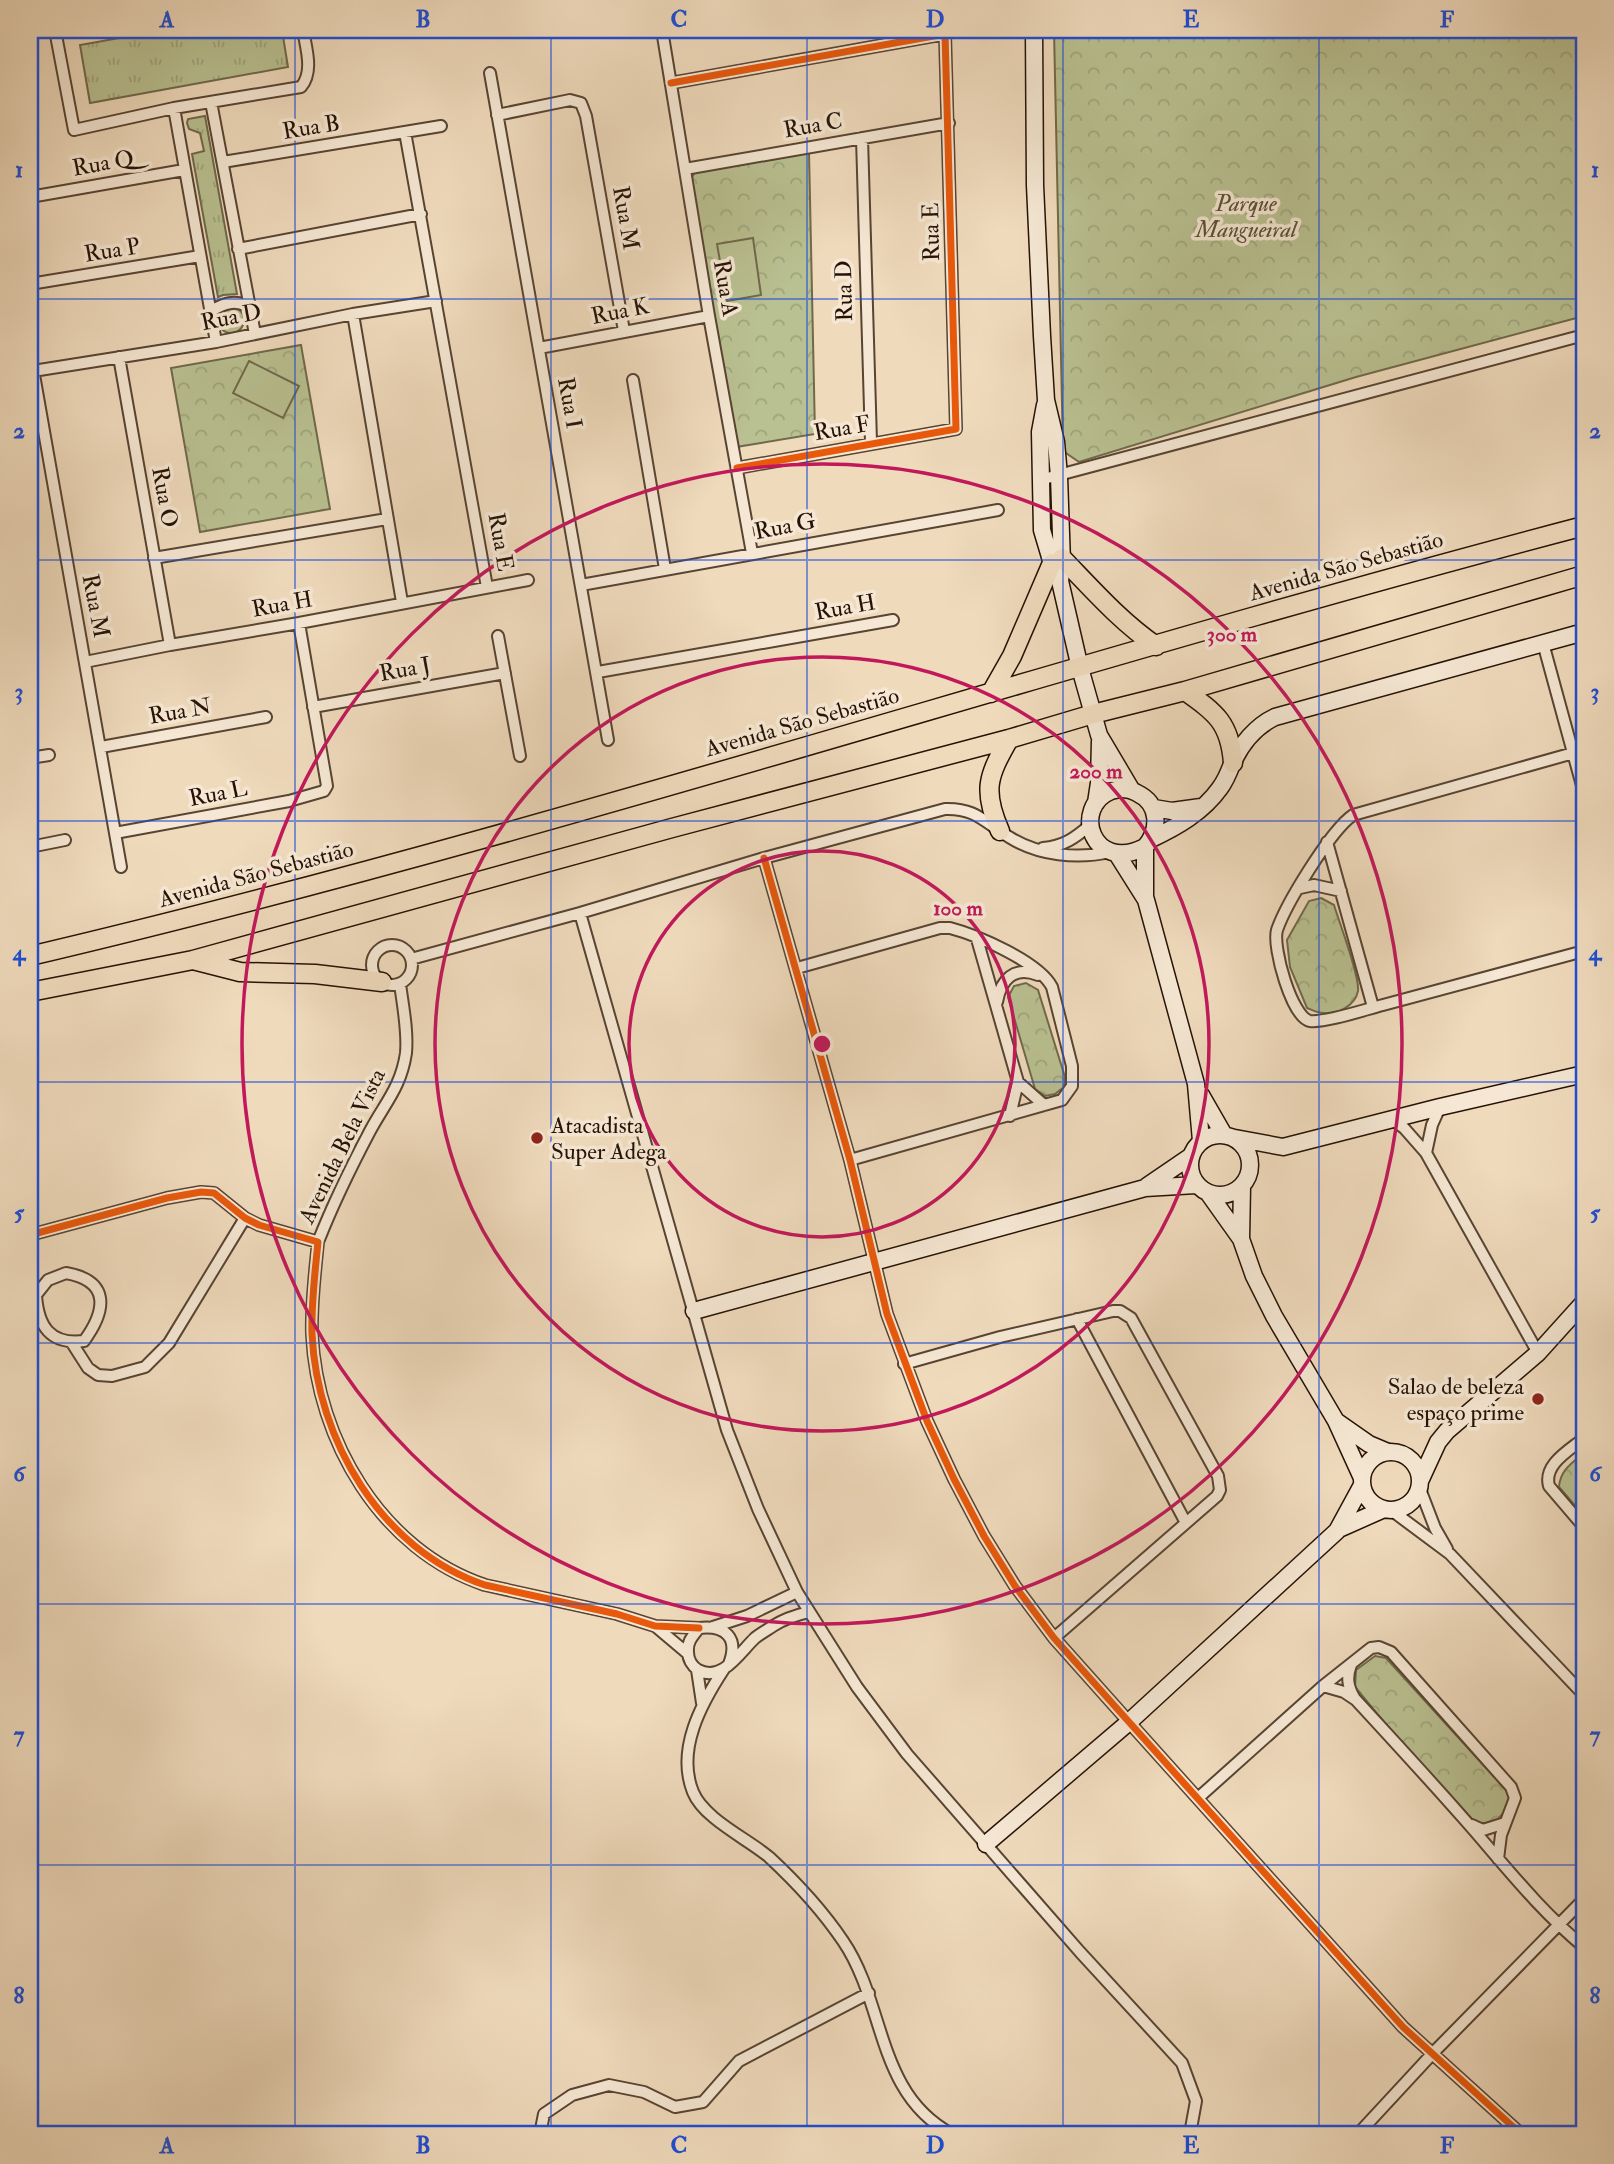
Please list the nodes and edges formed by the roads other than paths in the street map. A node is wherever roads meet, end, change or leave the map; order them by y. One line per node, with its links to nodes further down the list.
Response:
1 (55, 30): 8 (street)
2 (303, 30): 7 (street)
3 (662, 30): 6 (street, Rua A)
4 (1034, 30): 36 (street)
5 (490, 73): 9 (street, Rua I)
6 (671, 83): 10 (street, Rua E); 15 (street, Rua A)
7 (211, 102): 8 (street); 14 (street)
8 (174, 108): 16 (street)
9 (497, 115): 27 (street, Rua M); 31 (street, Rua I)
10 (949, 123): 13 (street, Rua C); 37 (street, Rua E)
11 (441, 127): 12 (street, Rua B)
12 (405, 132): 14 (street, Rua B); 18 (street, Rua E)
13 (862, 138): 15 (street, Rua C); 38 (street, Rua D)
14 (223, 162): 19 (street)
15 (685, 169): 26 (street, Rua A)
16 (184, 170): 17 (street, Rua Q); 20 (street)
17 (30, 197)
18 (421, 214): 19 (street); 22 (street, Rua E)
19 (238, 248): 23 (street)
20 (200, 256): 21 (street, Rua P); 24 (street)
21 (30, 284)
22 (436, 301): 25 (street, Rua D); 52 (street, Rua E)
23 (248, 306): 24 (street); 28 (street)
24 (211, 311): 30 (street)
25 (353, 314): 28 (street, Rua D); 43 (street)
26 (709, 316): 27 (street, Rua K); 39 (street, Rua A)
27 (624, 331): 31 (street, Rua K)
28 (255, 334): 30 (street, Rua D)
29 (1584, 335): 40 (street)
30 (216, 342): 33 (street, Rua D)
31 (539, 348): 51 (street, Rua I)
32 (30, 352): 34 (street, Rua M)
33 (119, 358): 34 (street, Rua D); 46 (street, Rua O)
34 (33, 371): 61 (street, Rua M)
35 (632, 380): 48 (street)
36 (1046, 400): 40 (street); 41 (street)
37 (956, 429): 38 (street, Rua F)
38 (871, 442): 39 (street, Rua F)
39 (737, 468): 45 (street, Rua A)
40 (1059, 476): 41 (street); 47 (street)
41 (1040, 480): 47 (street)
42 (998, 510): 45 (street, Rua G)
43 (387, 519): 46 (street); 53 (street)
44 (1584, 526): 60 (main road, Avenida São Sebastião)
45 (752, 553): 48 (street, Rua G)
46 (154, 558): 59 (street, Rua O)
47 (1057, 561): 60 (main road); 62 (street); 66 (main road)
48 (665, 569): 51 (street, Rua G)
49 (1584, 575): 65 (main road)
50 (528, 580): 52 (street, Rua H)
51 (581, 585): 63 (street, Rua I)
52 (487, 586): 53 (street, Rua H)
53 (402, 602): 55 (street, Rua H)
54 (893, 620): 63 (street, Rua H)
55 (299, 623): 59 (street, Rua H); 67 (street)
56 (1584, 632): 58 (street)
57 (498, 636): 64 (street)
58 (1544, 643): 74 (street); 78 (street)
59 (170, 645): 61 (street, Rua H)
60 (1156, 646): 62 (main road, Avenida São Sebastião)
61 (85, 662): 73 (street, Rua M)
62 (1080, 668): 66 (main road, Avenida São Sebastião); 68 (street)
63 (598, 672): 72 (street, Rua I)
64 (505, 673): 67 (street, Rua J); 76 (street)
65 (1185, 691): 68 (main road); 78 (main road)
66 (991, 693): 101 (main road, Avenida São Sebastião)
67 (313, 707): 86 (street, Rua L)
68 (1093, 714): 70 (main road); 71 (street)
69 (266, 717): 73 (street, Rua N)
70 (1009, 739): 85 (main road); 102 (main road)
71 (1100, 739): 79 (street); 81 (street)
72 (608, 740)
73 (101, 747): 86 (street, Rua M)
74 (1579, 751): 80 (street); 88 (street)
75 (49, 755): 77 (street)
76 (520, 756)
77 (30, 758)
78 (1233, 763): 82 (street)
79 (1132, 789): 81 (street); 83 (street)
80 (1584, 793)
81 (1096, 803): 84 (street)
82 (1203, 807): 83 (street); 89 (street)
83 (1154, 808): 89 (street)
84 (1090, 825): 91 (street); 92 (street)
85 (1000, 831): 91 (street); 93 (street)
86 (115, 833): 94 (street, Rua M)
87 (65, 840): 90 (street)
88 (1327, 842): 95 (street); 96 (street)
89 (1148, 843): 92 (street); 97 (street)
90 (30, 847)
91 (1034, 849): 92 (street)
92 (1114, 853): 97 (street)
93 (764, 858): 98 (street); 104 (street)
94 (121, 867)
95 (1300, 888): 96 (street); 109 (street)
96 (1341, 891): 109 (street)
97 (1146, 900): 112 (street)
98 (580, 913): 103 (street); 131 (street)
99 (977, 939): 104 (street); 105 (street); 108 (street)
100 (1584, 951): 109 (street)
101 (30, 956)
102 (193, 960): 106 (main road); 107 (main road)
103 (411, 960): 106 (street); 106 (street, Avenida Bela Vista)
104 (797, 968): 121 (street)
105 (1047, 978): 108 (street); 113 (street)
106 (391, 983): 128 (street, Avenida Bela Vista)
107 (30, 992)
108 (996, 1006): 111 (street)
109 (1373, 1007)
110 (1584, 1074): 114 (street)
111 (1018, 1082): 113 (street); 115 (street)
112 (1196, 1084): 117 (street); 118 (street)
113 (1044, 1105): 115 (street)
114 (1440, 1107): 116 (street); 119 (street)
115 (1010, 1116): 121 (street)
116 (1393, 1120): 117 (street); 119 (street)
117 (1230, 1136): 118 (street); 122 (street)
118 (1201, 1141): 120 (street)
119 (1426, 1153): 135 (street)
120 (1191, 1156): 123 (street); 124 (street)
121 (850, 1160): 129 (street)
122 (1242, 1186): 124 (street); 127 (street)
123 (1145, 1188): 124 (street); 129 (street)
124 (1203, 1189): 127 (street)
125 (245, 1218): 126 (street); 128 (street); 134 (street)
126 (30, 1236)
127 (1241, 1239): 137 (street)
128 (318, 1242): 149 (street)
129 (875, 1262): 131 (street); 136 (street)
130 (1584, 1302): 135 (street)
131 (694, 1311): 147 (street)
132 (34, 1317): 134 (street); 134 (street)
133 (1077, 1319): 136 (street); 143 (street); 143 (street)
134 (72, 1343)
135 (1538, 1353): 141 (street)
136 (904, 1364): 152 (street)
137 (1336, 1421): 139 (street); 140 (street)
138 (1584, 1438): 144 (street)
139 (1388, 1451): 140 (street); 141 (street)
140 (1362, 1481): 142 (street); 145 (street)
141 (1420, 1484): 142 (street); 146 (street)
142 (1387, 1510): 145 (street); 146 (street)
143 (1186, 1523): 152 (street)
144 (1584, 1527)
145 (1336, 1531): 161 (street)
146 (1450, 1554): 158 (street)
147 (797, 1592): 148 (street); 150 (street)
148 (808, 1612): 155 (street); 165 (street)
149 (655, 1626): 151 (street); 153 (street)
150 (713, 1627): 151 (street); 155 (street)
151 (699, 1628): 153 (street)
152 (1054, 1638): 161 (street)
153 (687, 1653): 156 (street)
154 (1352, 1662): 157 (street); 159 (street); 164 (street)
155 (727, 1667): 156 (street); 160 (street)
156 (697, 1670): 160 (street)
157 (1323, 1686): 159 (street); 162 (street)
158 (1584, 1695)
159 (1356, 1700): 163 (street)
160 (702, 1703): 170 (street)
161 (1129, 1722): 162 (street); 165 (street)
162 (1198, 1798): 171 (street)
163 (1464, 1819): 164 (street); 166 (street)
164 (1505, 1823): 166 (street)
165 (986, 1844): 174 (street)
166 (1498, 1859): 168 (street)
167 (1584, 1899): 168 (street)
168 (1559, 1926): 169 (street); 171 (street)
169 (1584, 1947)
170 (869, 1993): 172 (street); 173 (street)
171 (1433, 2053): 175 (street); 176 (street)
172 (947, 2133)
173 (540, 2134)
174 (1190, 2134)
175 (1358, 2134)
176 (1521, 2134)

